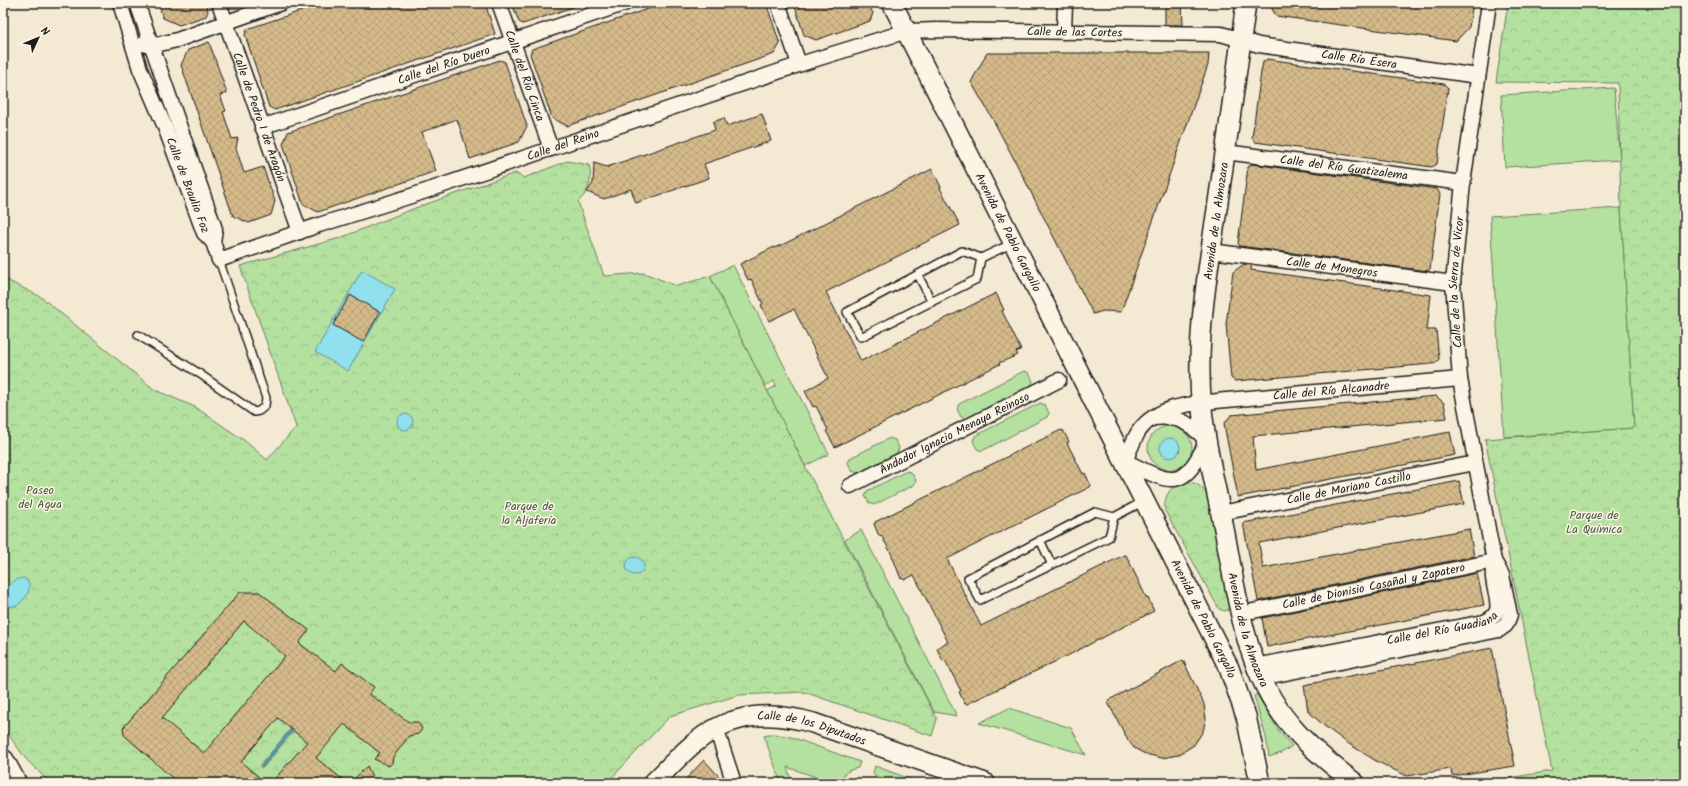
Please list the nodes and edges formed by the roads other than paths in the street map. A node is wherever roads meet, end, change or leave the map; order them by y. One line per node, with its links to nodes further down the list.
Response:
1 (120, 3): 13 (street, Calle de Braulio Foz)
2 (137, 3): 18 (street, Calle de Braulio Foz)
3 (219, 3): 12 (street, Calle de Pedro I de Aragón)
4 (281, 3): 12 (street)
5 (499, 3): 17 (street, Calle del Río Cinca)
6 (626, 3): 17 (street, Calle del Río Duero)
7 (778, 3): 19 (street)
8 (892, 3): 14 (street, Avenida de Pablo Gargallo)
9 (1065, 3): 15 (street)
10 (1246, 3): 16 (street, Avenida de la Almozara)
11 (1489, 3): 20 (street, Calle de la Sierra de Vicor)
12 (225, 23): 18 (street); 21 (street, Calle de Pedro I de Aragón)
13 (129, 29): 18 (street); 26 (street, Calle de Braulio Foz)
14 (908, 31): 15 (street, Calle de las Cortes); 19 (street, Calle del Reino); 27 (street, Avenida de Pablo Gargallo)
15 (1064, 32): 16 (street, Calle de las Cortes)
16 (1241, 41): 20 (street, Calle Río Ésera); 23 (street, Avenida de la Almozara)
17 (513, 42): 21 (street, Calle del Río Duero); 22 (street, Calle del Río Cinca)
18 (151, 46): 26 (street, Calle de Braulio Foz)
19 (799, 64): 22 (street, Calle del Reino)
20 (1478, 76): 24 (street, Calle de la Sierra de Vicor)
21 (262, 127): 25 (street, Calle de Pedro I de Aragón)
22 (551, 148): 25 (street, Calle del Reino)
23 (1225, 152): 24 (street, Calle del Río Guatizalema); 28 (street, Avenida de la Almozara)
24 (1463, 183): 32 (street, Calle de la Sierra de Vicor)
25 (300, 232): 30 (street, Calle del Reino)
26 (213, 242): 30 (street)
27 (1014, 242): 29 (lane); 40 (street, Avenida de Pablo Gargallo)
28 (1211, 251): 32 (street, Calle de Monegros); 37 (street, Avenida de la Almozara)
29 (982, 258): 31 (lane); 33 (lane)
30 (219, 260): 34 (lane)
31 (918, 275): 33 (lane); 33 (lane)
32 (1453, 283): 35 (street, Calle de la Sierra de Vicor)
33 (932, 302)
34 (138, 336)
35 (1460, 379): 37 (street, Calle del Río Alcanadre); 41 (street, Calle de la Sierra de Vicor)
36 (1059, 380): 42 (street, Andador Ignacio Menaya Reinoso)
37 (1202, 402): 38 (street); 39 (street, Avenida de la Almozara)
38 (1154, 418): 39 (street); 40 (street)
39 (1207, 440): 40 (street); 44 (street, Avenida de la Almozara)
40 (1125, 461): 43 (street, Avenida de Pablo Gargallo)
41 (1475, 463): 44 (street, Calle de Mariano Castillo); 47 (street, Calle de la Sierra de Vicor)
42 (850, 486)
43 (1144, 501): 45 (lane); 57 (street, Avenida de Pablo Gargallo)
44 (1221, 513): 50 (street, Avenida de la Almozara)
45 (1114, 517): 46 (lane); 48 (lane)
46 (1040, 540): 48 (lane); 48 (lane)
47 (1494, 561): 49 (street, Calle de Dionisio Casañal y Zapatero); 50 (street, Calle del Río Guadiana)
48 (1052, 565)
49 (1253, 611)
50 (1258, 672): 58 (street, Avenida de la Almozara)
51 (716, 728): 54 (street, Calle de los Diputados); 55 (street); 56 (street, Calle de los Diputados)
52 (3, 761): 53 (main road)
53 (15, 783)
54 (653, 783)
55 (734, 783)
56 (984, 783)
57 (1260, 783)
58 (1355, 783)

